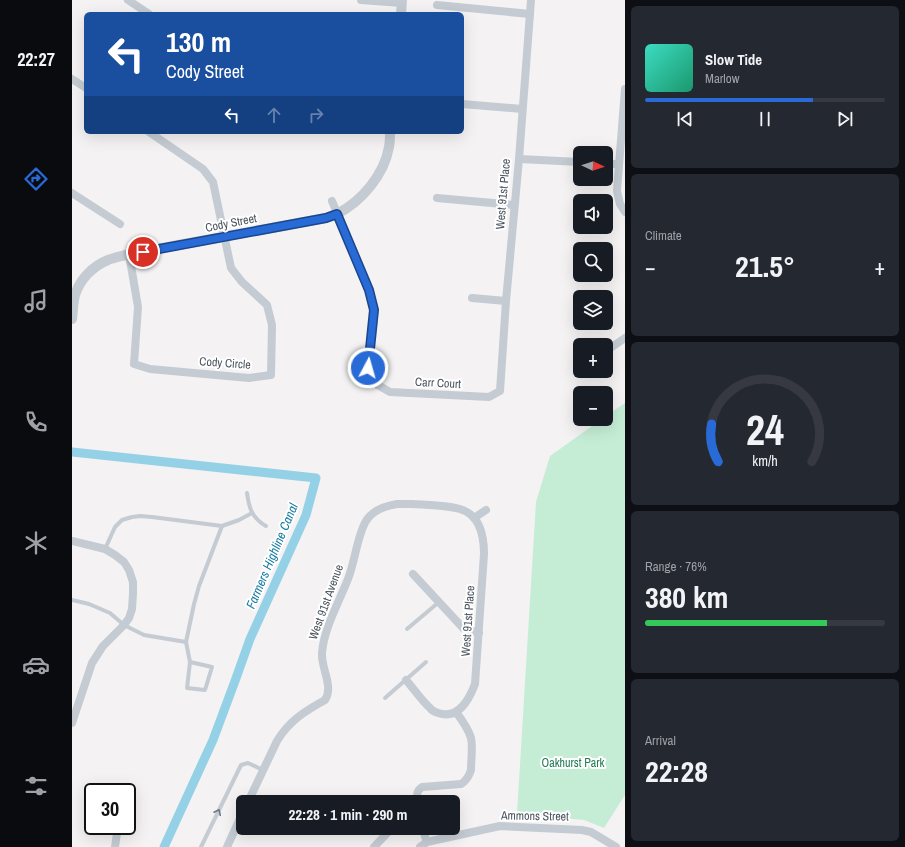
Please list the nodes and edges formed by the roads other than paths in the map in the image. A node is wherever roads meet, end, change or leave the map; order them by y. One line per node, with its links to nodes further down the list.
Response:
1 (128, 0): 6 (street)
2 (361, 0): 4 (street)
3 (531, 0): 8 (street, West 91st Place)
4 (402, 1): 7 (street)
5 (437, 5): 8 (street)
6 (146, 12)
7 (401, 12)
8 (530, 14): 13 (street, West 91st Place)
9 (72, 79): 10 (street)
10 (84, 87)
11 (625, 89): 19 (street)
12 (464, 104): 13 (street)
13 (522, 109): 16 (street, West 91st Place)
14 (152, 134): 27 (street)
15 (390, 134): 25 (street)
16 (519, 159): 17 (street); 23 (street, West 91st Place)
17 (573, 162)
18 (613, 164): 19 (street)
19 (619, 164): 24 (street)
20 (72, 193): 26 (street)
21 (437, 198): 23 (street)
22 (332, 201): 25 (street)
23 (514, 205): 30 (street, West 91st Place)
24 (625, 212)
25 (337, 214): 27 (street, Cody Street); 34 (street, Carr Court)
26 (120, 224)
27 (225, 237): 28 (street, Cody Street); 28 (street, Cody Circle)
28 (129, 254): 31 (street, Cody Street)
29 (472, 298): 30 (street)
30 (506, 301): 34 (street, West 91st Place)
31 (72, 319)
32 (625, 338): 33 (street)
33 (613, 346)
34 (500, 391)
35 (246, 493): 37 (lane)
36 (486, 510): 38 (street)
37 (252, 513): 39 (lane); 40 (lane)
38 (474, 518): 48 (street, West 91st Place); 56 (street, West 91st Avenue)
39 (222, 526): 42 (lane); 49 (lane)
40 (266, 526)
41 (72, 541): 42 (street)
42 (105, 549): 46 (street)
43 (413, 574): 45 (street)
44 (72, 600): 46 (lane)
45 (438, 602): 47 (lane); 48 (street)
46 (124, 625): 49 (lane); 55 (street)
47 (407, 630)
48 (479, 633): 54 (street, West 91st Place)
49 (186, 642): 50 (lane)
50 (190, 662): 50 (lane)
51 (426, 662): 52 (lane)
52 (406, 680): 53 (lane); 54 (street)
53 (385, 698)
54 (456, 712): 58 (street)
55 (72, 723)
56 (263, 770): 57 (street); 65 (lane, one-way to 56)
57 (251, 795)
58 (417, 795)
59 (236, 827): 66 (street)
60 (117, 835): 64 (street)
61 (385, 835): 67 (street)
62 (423, 835): 63 (street, Ammons Street)
63 (424, 845): 68 (street, Ammons Street)
64 (115, 847)
65 (201, 847)
66 (227, 847)
67 (374, 847)
68 (616, 847)

